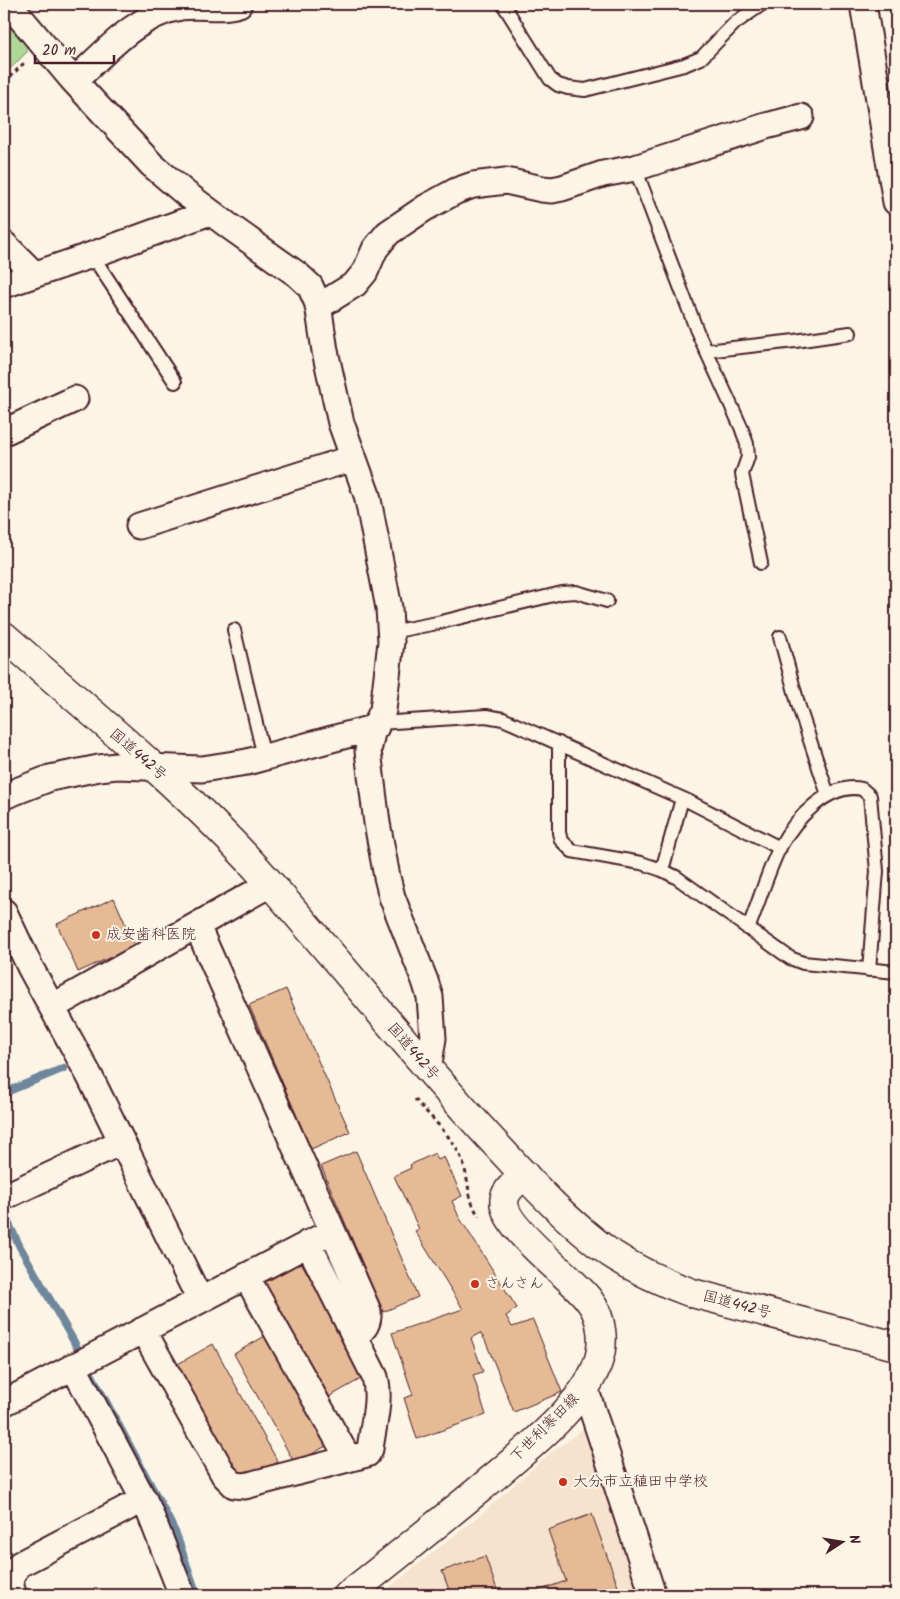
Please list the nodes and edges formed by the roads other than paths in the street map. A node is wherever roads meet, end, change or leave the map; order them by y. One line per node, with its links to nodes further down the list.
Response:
1 (9, 4): 6 (street)
2 (238, 4): 6 (street)
3 (503, 4): 4 (lane)
4 (762, 4)
5 (863, 4): 7 (street)
6 (74, 81): 11 (street)
7 (889, 106): 10 (street)
8 (801, 117): 9 (street)
9 (635, 168): 16 (street); 18 (lane)
10 (896, 202)
11 (210, 212): 13 (street); 16 (street)
12 (4, 244): 14 (street)
13 (92, 255): 14 (street); 19 (lane)
14 (34, 274): 15 (street)
15 (4, 285)
16 (318, 307): 22 (street)
17 (850, 332): 18 (lane)
18 (706, 351): 24 (lane)
19 (175, 382)
20 (75, 399): 21 (street)
21 (4, 432)
22 (353, 458): 23 (street); 27 (street)
23 (139, 526)
24 (761, 563)
25 (607, 601): 27 (lane)
26 (234, 630): 32 (lane)
27 (391, 632): 30 (street)
28 (4, 636): 33 (main road, 国道442号)
29 (780, 638): 34 (lane)
30 (377, 725): 31 (lane); 32 (street); 46 (street)
31 (559, 743): 36 (lane); 38 (lane)
32 (264, 757): 33 (street)
33 (153, 767): 35 (street); 39 (main road, 国道442号)
34 (828, 795): 37 (lane); 43 (lane)
35 (4, 796)
36 (682, 799): 37 (lane); 38 (lane)
37 (780, 848): 42 (lane)
38 (662, 870): 42 (lane)
39 (270, 884): 41 (street); 46 (main road, 国道442号)
40 (4, 912): 45 (street)
41 (197, 926): 45 (street); 50 (street)
42 (748, 929): 43 (lane)
43 (870, 970): 44 (lane)
44 (896, 972)
45 (52, 1007): 47 (street)
46 (428, 1070): 48 (main road, 国道442号)
47 (121, 1142): 49 (street); 53 (street)
48 (524, 1174): 56 (main road, 国道442号); 58 (main road, 下世利寒田線)
49 (4, 1197)
50 (333, 1231): 51 (street); 55 (street)
51 (308, 1244): 52 (street); 55 (street)
52 (246, 1276): 53 (street); 60 (street)
53 (200, 1300): 54 (street)
54 (143, 1330): 57 (street); 60 (street)
55 (356, 1336): 60 (street)
56 (896, 1346)
57 (73, 1366): 59 (street); 61 (street)
58 (585, 1388): 64 (main road, 下世利寒田線); 65 (street)
59 (4, 1403)
60 (348, 1458)
61 (144, 1499): 62 (street); 63 (street)
62 (14, 1595)
63 (182, 1595)
64 (348, 1595)
65 (653, 1595)

